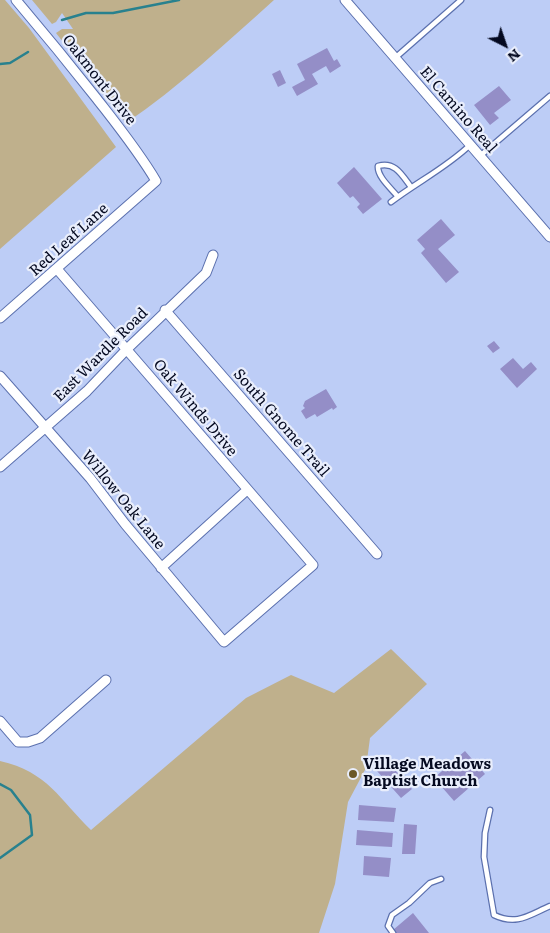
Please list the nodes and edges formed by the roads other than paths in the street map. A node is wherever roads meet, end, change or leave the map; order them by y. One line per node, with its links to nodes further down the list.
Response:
1 (16, 0): 8 (street, Oakmont Drive)
2 (345, 0): 4 (street, El Camino Real)
3 (461, 0): 4 (lane)
4 (395, 58): 6 (street, El Camino Real)
5 (550, 96): 7 (lane)
6 (470, 145): 7 (street, El Camino Real); 9 (lane)
7 (480, 156): 12 (street, El Camino Real)
8 (156, 181): 14 (street, Red Leaf Lane)
9 (411, 187): 10 (lane); 10 (lane)
10 (398, 197): 11 (lane)
11 (391, 202)
12 (550, 237)
13 (213, 255): 15 (street, East Wardle Road)
14 (57, 269): 16 (street, Red Leaf Lane); 17 (street, Oak Winds Drive)
15 (165, 310): 17 (street, East Wardle Road); 22 (street, South Gnome Trail)
16 (0, 318)
17 (126, 349): 19 (street, East Wardle Road); 21 (street, Oak Winds Drive)
18 (0, 376): 19 (street, Willow Oak Lane)
19 (46, 428): 20 (street, East Wardle Road); 23 (street, Willow Oak Lane)
20 (0, 467)
21 (247, 490): 23 (street); 24 (street, Oak Winds Drive)
22 (377, 554)
23 (161, 568): 24 (street, Willow Oak Lane)
24 (224, 642)
25 (106, 680): 26 (street)
26 (0, 721)
27 (490, 810): 29 (lane)
28 (441, 879): 30 (lane)
29 (550, 906)
30 (393, 933)

